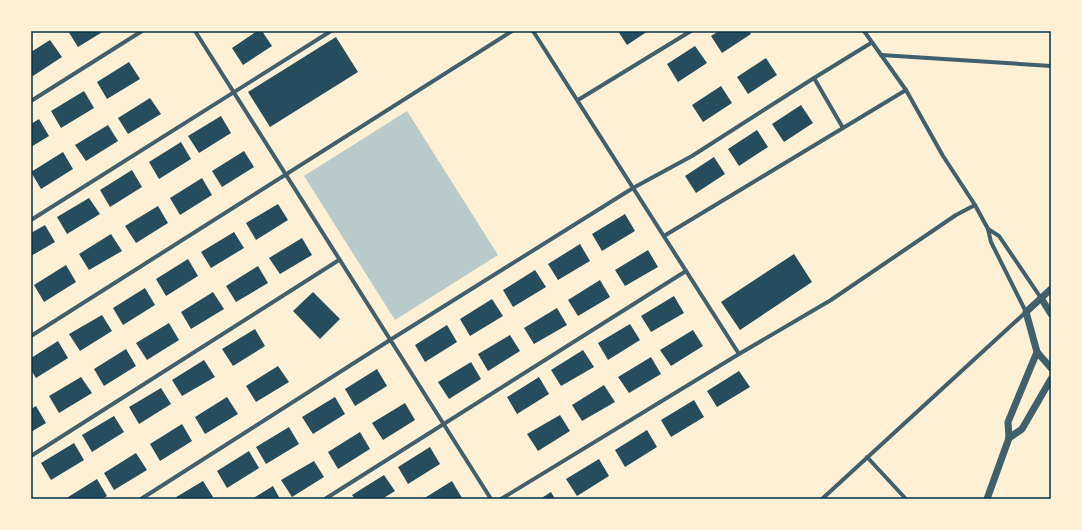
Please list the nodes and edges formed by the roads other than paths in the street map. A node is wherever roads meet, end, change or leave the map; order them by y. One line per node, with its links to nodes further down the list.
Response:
1 (142, 31): 15 (street)
2 (195, 31): 13 (street)
3 (331, 31): 13 (street)
4 (512, 31): 17 (street)
5 (533, 31): 14 (street)
6 (691, 31): 14 (street)
7 (864, 31): 8 (street)
8 (871, 43): 9 (street); 11 (street)
9 (880, 56): 10 (street); 12 (street)
10 (1051, 66)
11 (814, 78): 16 (street); 18 (street)
12 (906, 90): 16 (street); 19 (street)
13 (234, 93): 17 (street); 20 (street)
14 (578, 100): 18 (street)
15 (31, 101)
16 (843, 128): 22 (street)
17 (285, 174): 23 (street); 29 (street)
18 (633, 188): 22 (street); 30 (street)
19 (975, 205): 21 (street); 32 (street)
20 (31, 220)
21 (988, 229): 26 (street); 27 (street)
22 (664, 236): 24 (street)
23 (339, 260): 30 (street); 37 (street)
24 (686, 271): 32 (street); 35 (street)
25 (1051, 289): 26 (street)
26 (1041, 298): 27 (street); 28 (street)
27 (1026, 312): 31 (street); 38 (street)
28 (1051, 314)
29 (31, 336)
30 (390, 340): 35 (street); 39 (street)
31 (1037, 352): 33 (street); 36 (street)
32 (739, 354): 42 (street)
33 (1051, 368)
34 (1051, 379): 36 (street)
35 (444, 424): 40 (street); 41 (street)
36 (1009, 438): 45 (street)
37 (31, 456)
38 (867, 457): 43 (street); 44 (street)
39 (141, 499)
40 (324, 499)
41 (491, 499)
42 (501, 499)
43 (822, 499)
44 (906, 499)
45 (987, 499)

